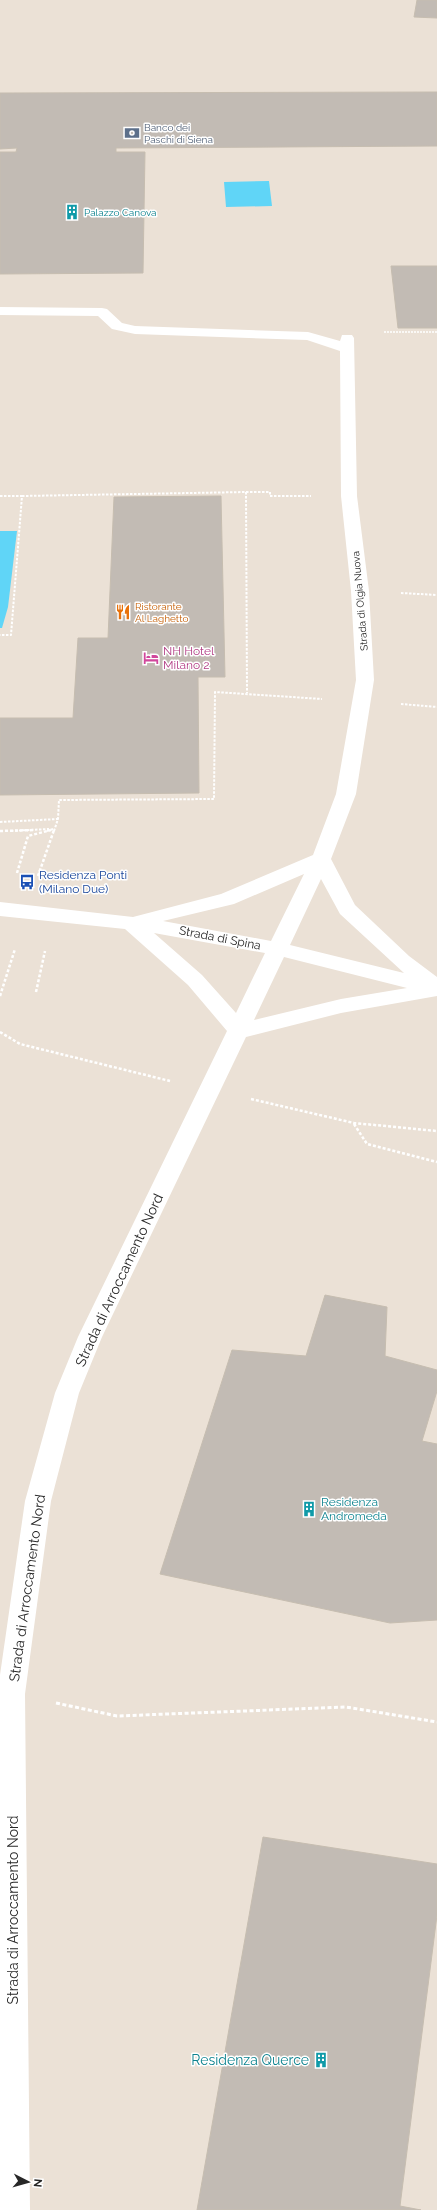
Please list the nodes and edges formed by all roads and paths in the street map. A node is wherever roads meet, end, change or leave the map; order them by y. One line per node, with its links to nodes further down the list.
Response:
1 (0, 311): 16 (street, Strada di Olgia Nuova)
2 (246, 492): 4 (path); 5 (path); 9 (path)
3 (0, 496): 4 (path)
4 (22, 496): 8 (path)
5 (304, 496)
6 (424, 595): 7 (path)
7 (437, 595)
8 (0, 635)
9 (247, 693): 10 (path); 11 (path)
10 (267, 695)
11 (58, 819): 12 (path); 13 (path)
12 (0, 822)
13 (54, 828): 14 (path); 15 (path)
14 (0, 831)
15 (28, 836)
16 (321, 859): 18 (street); 19 (street, Strada di Olgia Nuova); 20 (street)
17 (0, 909): 18 (street, Strada di Spina)
18 (130, 923): 19 (street, Strada di Spina); 21 (street)
19 (277, 949): 20 (street, Strada di Spina); 21 (street, Strada di Arroccamento Nord)
20 (437, 989): 21 (street)
21 (239, 1031): 26 (street, Strada di Arroccamento Nord)
22 (0, 1032): 23 (path)
23 (86, 1062)
24 (437, 1131): 25 (path)
25 (437, 1162)
26 (11, 1694): 27 (path); 28 (street, Strada di Arroccamento Nord)
27 (437, 1722)
28 (14, 2210)

